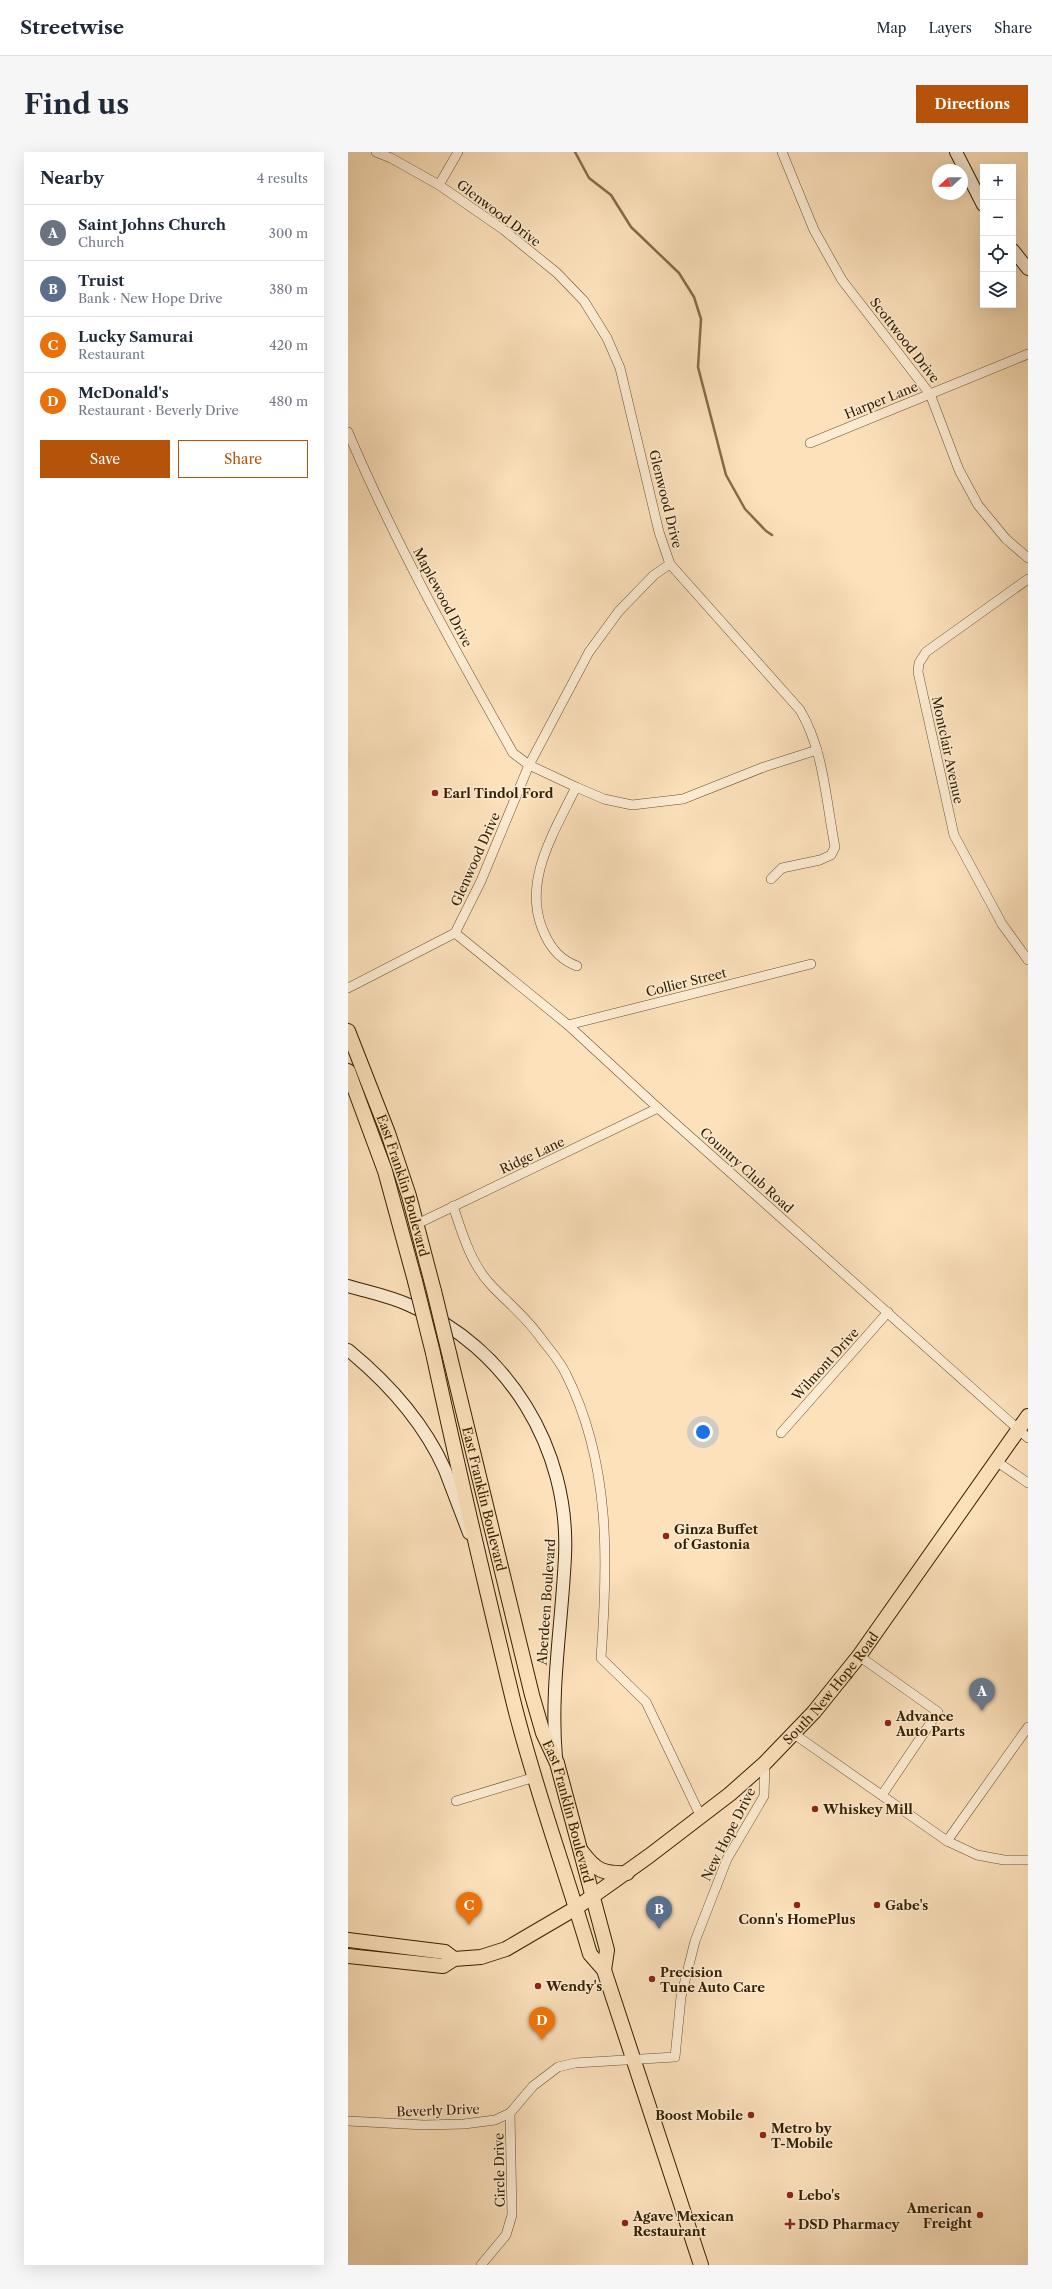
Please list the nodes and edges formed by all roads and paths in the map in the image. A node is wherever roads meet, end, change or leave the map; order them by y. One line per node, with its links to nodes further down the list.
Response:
1 (376, 152): 5 (street, Glenwood Drive)
2 (458, 152): 5 (street)
3 (782, 152): 10 (street, Scottwood Drive)
4 (956, 152): 6 (main road)
5 (439, 185): 14 (street, Glenwood Drive)
6 (980, 200)
7 (1016, 254): 8 (main road)
8 (1028, 269)
9 (1028, 354): 10 (street, Harper Lane)
10 (930, 394): 12 (street, Harper Lane); 13 (street, Scottwood Drive)
11 (348, 432): 17 (street, Maplewood Drive)
12 (810, 442)
13 (1028, 558)
14 (670, 564): 16 (street); 17 (street, Glenwood Drive)
15 (1028, 579): 21 (street, Montclair Avenue)
16 (817, 750): 18 (street, Maplewood Drive); 19 (street)
17 (529, 765): 18 (street, Maplewood Drive); 20 (street, Glenwood Drive)
18 (576, 787): 23 (street)
19 (771, 879)
20 (455, 933): 24 (street); 25 (street, Country Club Road)
21 (1028, 960)
22 (811, 964): 25 (street, Collier Street)
23 (577, 966)
24 (348, 988)
25 (568, 1025): 28 (street, Country Club Road)
26 (348, 1031): 30 (main road, East Franklin Boulevard)
27 (348, 1071): 39 (main road, East Franklin Boulevard, bridge)
28 (658, 1108): 29 (street, Ridge Lane); 32 (street, Country Club Road)
29 (453, 1206): 30 (street, Ridge Lane); 48 (street)
30 (417, 1224): 43 (main road, East Franklin Boulevard, bridge)
31 (348, 1286): 43 (main road, Aberdeen Boulevard)
32 (888, 1312): 35 (street, Wilmont Drive); 36 (street, Country Club Road)
33 (348, 1350): 39 (main road)
34 (1028, 1416): 36 (main road, South New Hope Road)
35 (781, 1433)
36 (1023, 1434): 37 (main road, South New Hope Road)
37 (996, 1461): 38 (street); 40 (main road, South New Hope Road)
38 (1028, 1483)
39 (482, 1567): 45 (main road, East Franklin Boulevard)
40 (859, 1656): 42 (main road, South New Hope Road); 46 (street)
41 (1028, 1727): 49 (street)
42 (794, 1734): 44 (main road, South New Hope Road); 46 (street)
43 (557, 1763): 50 (main road, East Franklin Boulevard)
44 (765, 1763): 48 (main road, South New Hope Road); 59 (street, New Hope Drive)
45 (535, 1777): 47 (street); 54 (main road, East Franklin Boulevard)
46 (882, 1795): 49 (street)
47 (456, 1801)
48 (701, 1817): 52 (main road, South New Hope Road)
49 (947, 1841): 51 (street)
50 (579, 1848): 52 (main road); 53 (main road, East Franklin Boulevard)
51 (1028, 1860)
52 (627, 1872): 53 (main road, South New Hope Road)
53 (592, 1897): 54 (main road, South New Hope Road); 58 (main road, East Franklin Boulevard)
54 (576, 1908): 57 (main road, South New Hope Road); 58 (main road, East Franklin Boulevard)
55 (348, 1940): 57 (main road)
56 (348, 1956): 57 (main road)
57 (454, 1959)
58 (604, 1970): 60 (main road, East Franklin Boulevard)
59 (675, 2057): 60 (street, Beverly Drive)
60 (632, 2059): 61 (street, Beverly Drive); 64 (main road, East Franklin Boulevard)
61 (510, 2113): 62 (street, Beverly Drive); 63 (street, Circle Drive)
62 (348, 2121)
63 (481, 2265)
64 (701, 2265)

